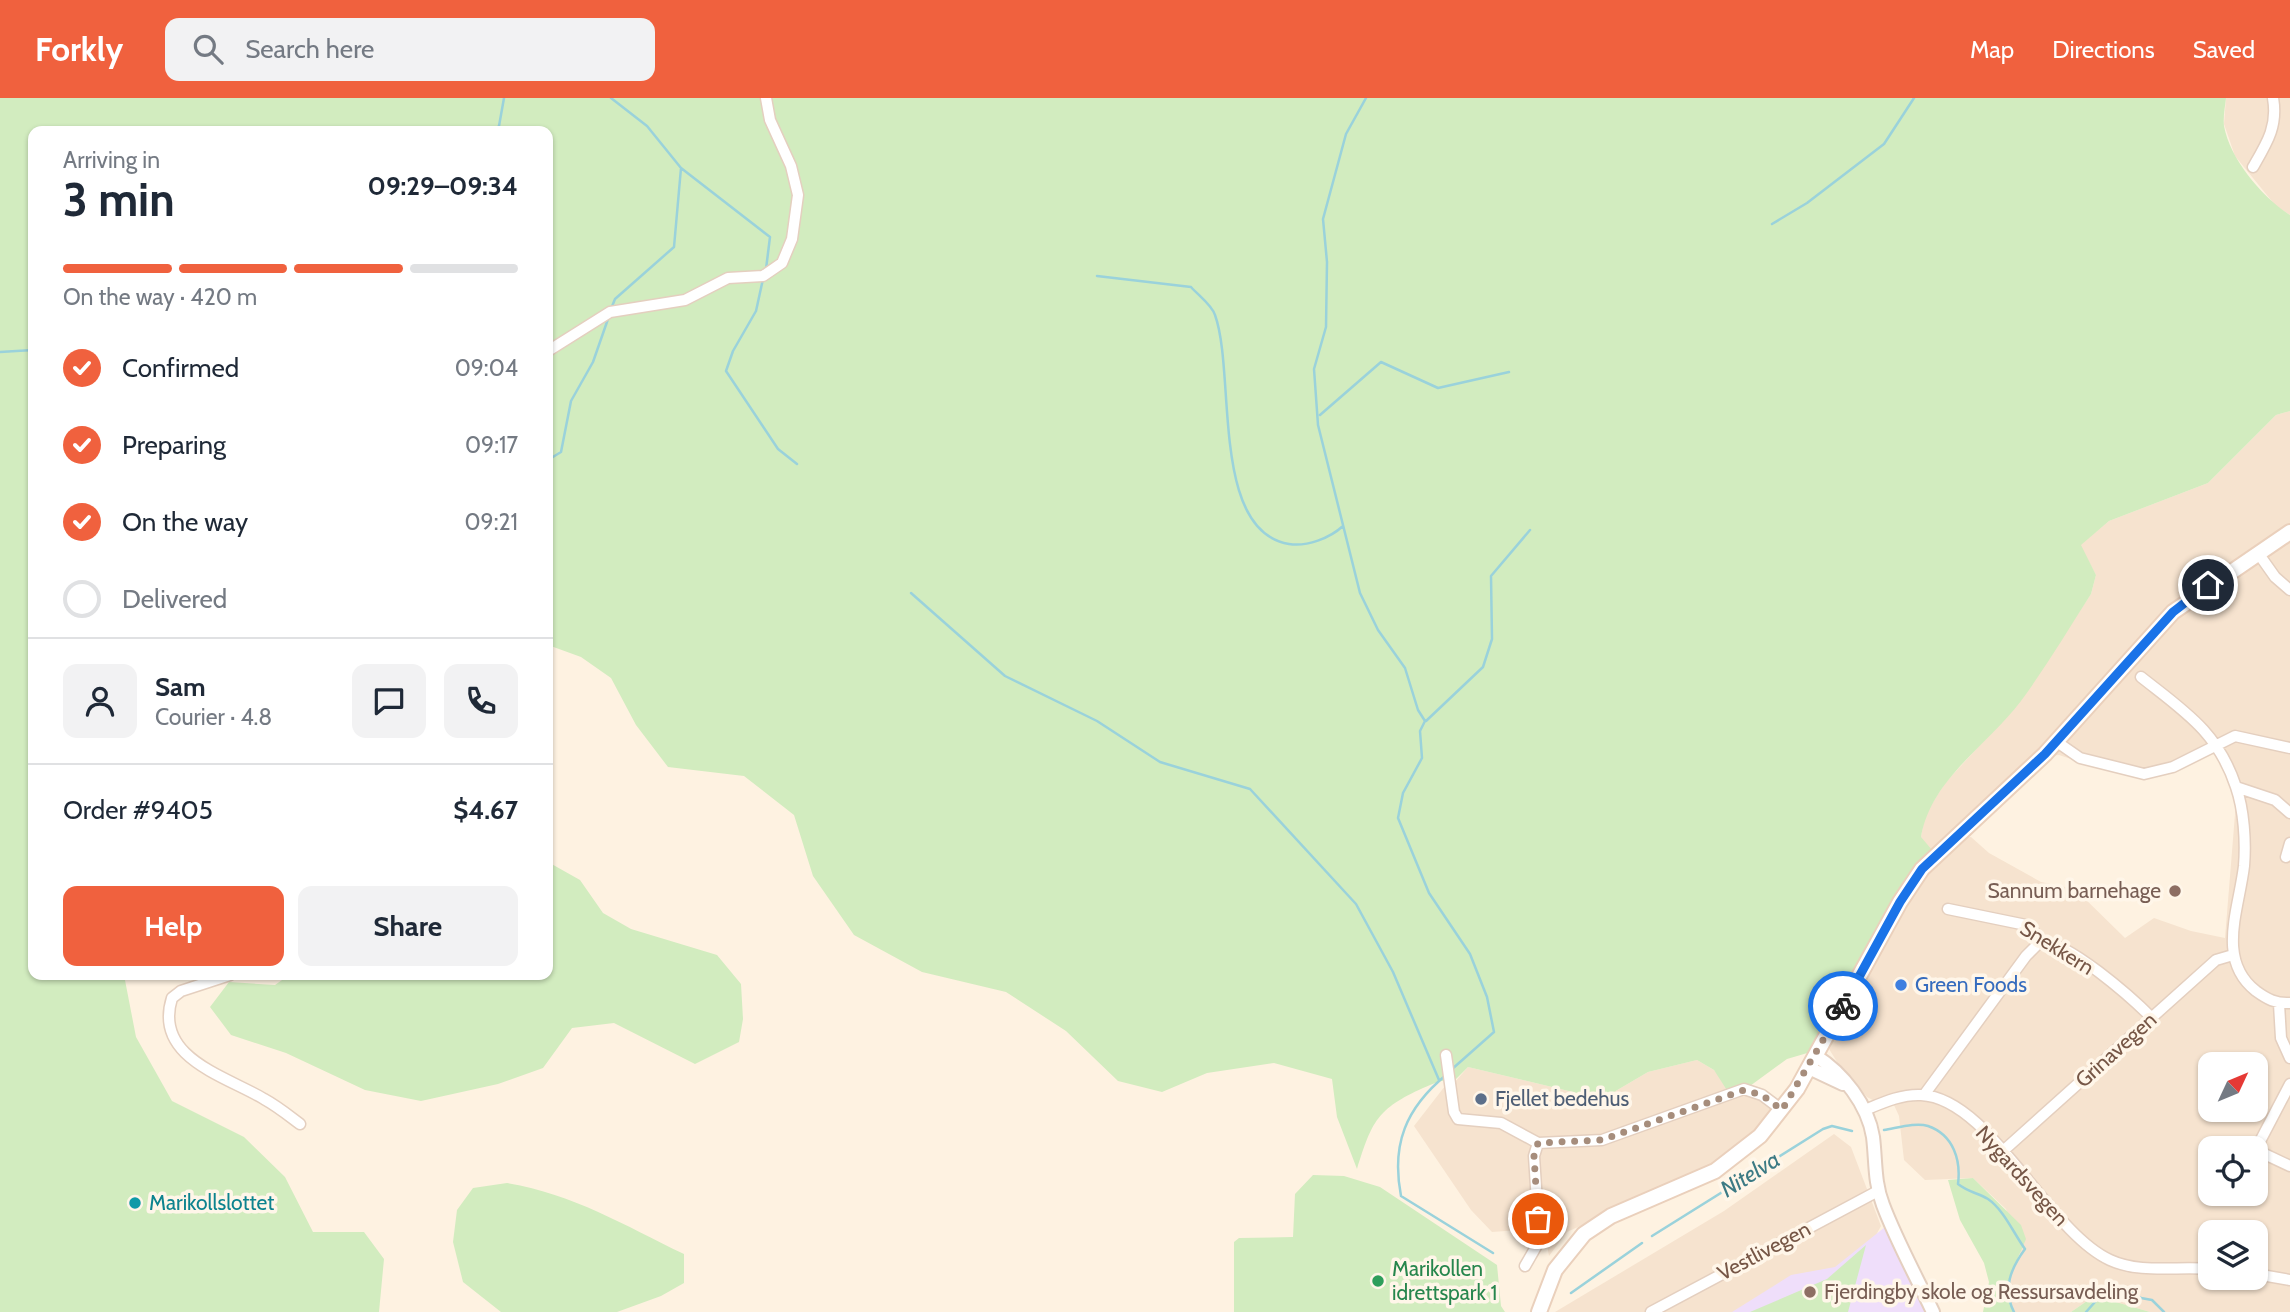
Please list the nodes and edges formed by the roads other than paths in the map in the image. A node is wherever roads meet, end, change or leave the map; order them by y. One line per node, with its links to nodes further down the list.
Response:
1 (766, 98): 4 (street)
2 (2273, 98): 3 (street)
3 (2253, 167)
4 (553, 348)
5 (2290, 532): 6 (main road)
6 (2258, 553): 7 (street); 9 (main road)
7 (2290, 590)
8 (2141, 677): 10 (street)
9 (2057, 741): 10 (street); 24 (main road)
10 (2217, 744): 11 (street); 12 (street)
11 (2290, 748)
12 (2236, 787): 13 (street); 18 (street)
13 (2290, 813)
14 (2290, 843): 15 (street)
15 (2286, 857)
16 (1948, 909): 17 (street, Snekkern)
17 (2040, 943): 21 (street, Snekkern); 26 (street)
18 (2233, 955): 20 (street); 21 (street, Grinavegen)
19 (215, 980): 29 (street)
20 (2284, 1003): 23 (street)
21 (2152, 1018): 32 (street, Grinavegen)
22 (1446, 1055): 31 (street)
23 (2290, 1058)
24 (1812, 1062): 27 (main road); 28 (street)
25 (2290, 1084): 30 (street)
26 (1924, 1095): 28 (street); 32 (street, Nygardsvegen)
27 (1782, 1110): 31 (street); 40 (main road)
28 (1865, 1110): 35 (street)
29 (300, 1124)
30 (2263, 1136)
31 (1538, 1143): 36 (street)
32 (2003, 1152): 37 (street, Nygardsvegen)
33 (2268, 1155): 34 (street)
34 (2290, 1166)
35 (1878, 1191): 41 (street, Vestlivegen); 42 (street)
36 (1525, 1266)
37 (2198, 1269)
38 (2268, 1276): 39 (street)
39 (2290, 1280)
40 (1539, 1312)
41 (1651, 1312)
42 (1933, 1312)

